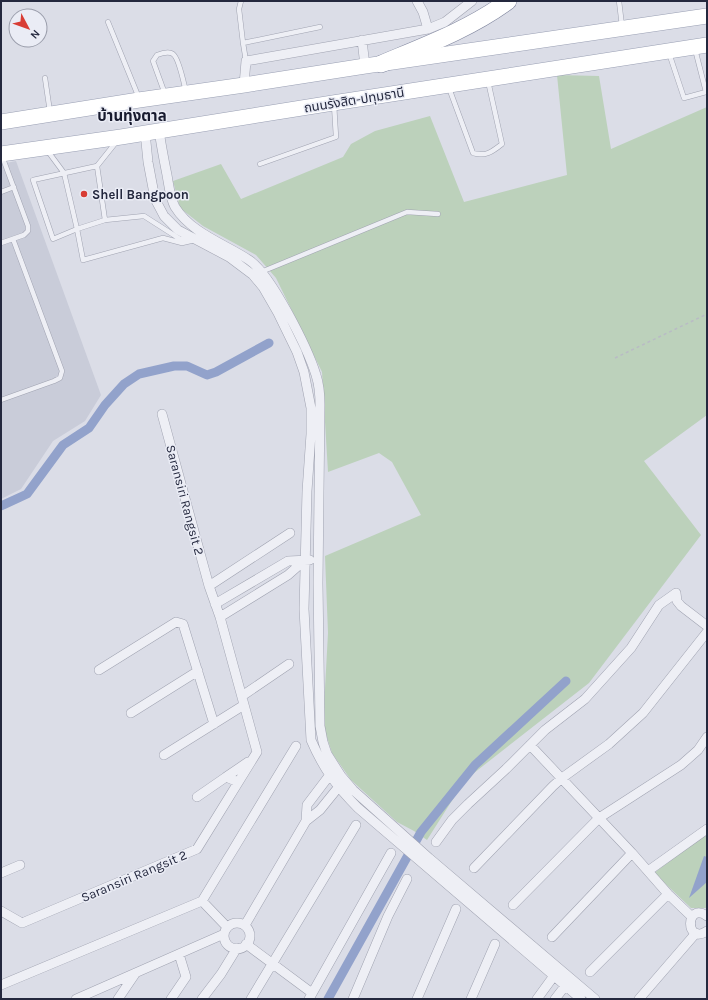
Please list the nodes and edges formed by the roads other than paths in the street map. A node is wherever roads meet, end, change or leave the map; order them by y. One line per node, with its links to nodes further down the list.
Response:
1 (241, 1): 12 (lane)
2 (418, 1): 10 (street)
3 (472, 1): 10 (street)
4 (508, 1): 16 (highway)
5 (619, 1): 9 (lane)
6 (707, 16): 9 (main road)
7 (108, 22): 23 (lane)
8 (320, 27): 12 (lane)
9 (622, 28): 16 (main road)
10 (428, 29): 11 (street)
11 (362, 40): 15 (street); 16 (street)
12 (243, 43): 15 (lane)
13 (701, 46): 14 (main road, ถนนรังสิต-ปทุมธานี); 14 (lane)
14 (668, 51): 18 (main road, ถนนรังสิต-ปทุมธานี)
15 (246, 61): 20 (street)
16 (373, 65): 20 (main road)
17 (45, 78): 25 (lane)
18 (488, 79): 19 (main road, ถนนรังสิต-ปทุมธานี); 19 (lane)
19 (448, 85): 24 (main road, ถนนรังสิต-ปทุมธานี)
20 (244, 86): 21 (main road)
21 (186, 93): 22 (main road); 22 (lane)
22 (166, 96): 23 (main road)
23 (139, 100): 25 (main road)
24 (334, 103): 27 (main road, ถนนรังสิต-ปทุมธานี); 31 (lane)
25 (50, 114): 26 (main road)
26 (1, 122)
27 (152, 136): 28 (main road, ถนนรังสิต-ปทุมธานี); 39 (street); 41 (street)
28 (121, 137): 29 (main road, ถนนรังสิต-ปทุมธานี); 32 (lane)
29 (45, 147): 30 (main road, ถนนรังสิต-ปทุมธานี); 33 (lane)
30 (1, 154): 34 (lane)
31 (260, 164)
32 (97, 166): 33 (lane); 37 (lane)
33 (64, 174): 38 (lane); 38 (lane)
34 (14, 187): 35 (lane); 40 (lane)
35 (1, 192)
36 (438, 214): 43 (lane)
37 (105, 220): 38 (lane); 41 (lane)
38 (77, 229): 41 (lane)
39 (201, 231): 41 (street); 43 (street)
40 (13, 238): 42 (lane); 44 (lane)
41 (196, 240): 47 (street)
42 (1, 243)
43 (261, 272): 46 (street)
44 (1, 400)
45 (162, 414): 51 (street, Saransiri Rangsit 2)
46 (320, 487): 47 (street); 50 (street)
47 (306, 491): 49 (street)
48 (290, 533): 51 (street)
49 (305, 560): 50 (street); 52 (street); 53 (street); 57 (street)
50 (318, 560): 56 (street)
51 (209, 586): 52 (street, Saransiri Rangsit 2)
52 (215, 604): 53 (street, Saransiri Rangsit 2)
53 (220, 617): 61 (street, Saransiri Rangsit 2)
54 (707, 626): 65 (street)
55 (707, 632): 72 (street)
56 (318, 634): 57 (street); 69 (street)
57 (306, 635): 70 (street)
58 (289, 664): 61 (street)
59 (98, 670): 60 (street)
60 (198, 671): 62 (street); 63 (street)
61 (243, 700): 63 (street); 68 (street, Saransiri Rangsit 2)
62 (131, 713)
63 (214, 724): 67 (street)
64 (707, 737): 77 (street)
65 (530, 744): 72 (street); 82 (street)
66 (296, 746): 92 (street)
67 (164, 754)
68 (252, 760): 71 (street); 74 (street, Saransiri Rangsit 2)
69 (336, 767): 70 (street); 73 (street)
70 (329, 775): 75 (street); 78 (street)
71 (226, 777): 74 (street); 76 (street)
72 (562, 778): 77 (street); 87 (street)
73 (344, 780): 75 (street); 81 (street)
74 (238, 782): 95 (street, Saransiri Rangsit 2)
75 (338, 787): 78 (street); 81 (street)
76 (198, 797)
77 (599, 818): 84 (street); 93 (street)
78 (306, 821): 98 (street)
79 (356, 825): 107 (street)
80 (707, 829): 88 (street)
81 (398, 836): 85 (street)
82 (436, 842)
83 (391, 853): 115 (street)
84 (632, 853): 88 (street); 102 (street)
85 (420, 856): 108 (street); 111 (street)
86 (20, 865): 89 (street)
87 (474, 868)
88 (648, 871): 91 (street)
89 (1, 873)
90 (408, 879): 121 (street)
91 (668, 894): 97 (street); 109 (street)
92 (202, 901): 99 (street); 113 (street)
93 (513, 905)
94 (456, 909): 122 (street)
95 (1, 911)
96 (707, 916): 97 (street)
97 (692, 917): 101 (street)
98 (244, 925): 99 (street); 103 (street)
99 (226, 931): 105 (street); 106 (street)
100 (707, 931): 101 (street)
101 (696, 933): 128 (street)
102 (552, 937)
103 (246, 944): 105 (street); 107 (street)
104 (495, 944): 123 (street)
105 (237, 948): 119 (street)
106 (179, 954): 110 (street); 118 (street)
107 (272, 964): 115 (street); 120 (street)
108 (560, 968): 111 (street); 112 (street)
109 (590, 972)
110 (135, 974): 116 (street); 117 (street)
111 (553, 976): 114 (street); 124 (street)
112 (572, 979): 114 (street); 127 (street)
113 (1, 985)
114 (565, 986): 125 (street); 126 (street)
115 (310, 996)
116 (76, 999)
117 (118, 999)
118 (171, 999)
119 (202, 999)
120 (251, 999)
121 (353, 999)
122 (417, 999)
123 (471, 999)
124 (537, 999)
125 (555, 999)
126 (581, 999)
127 (595, 999)
128 (639, 999)

